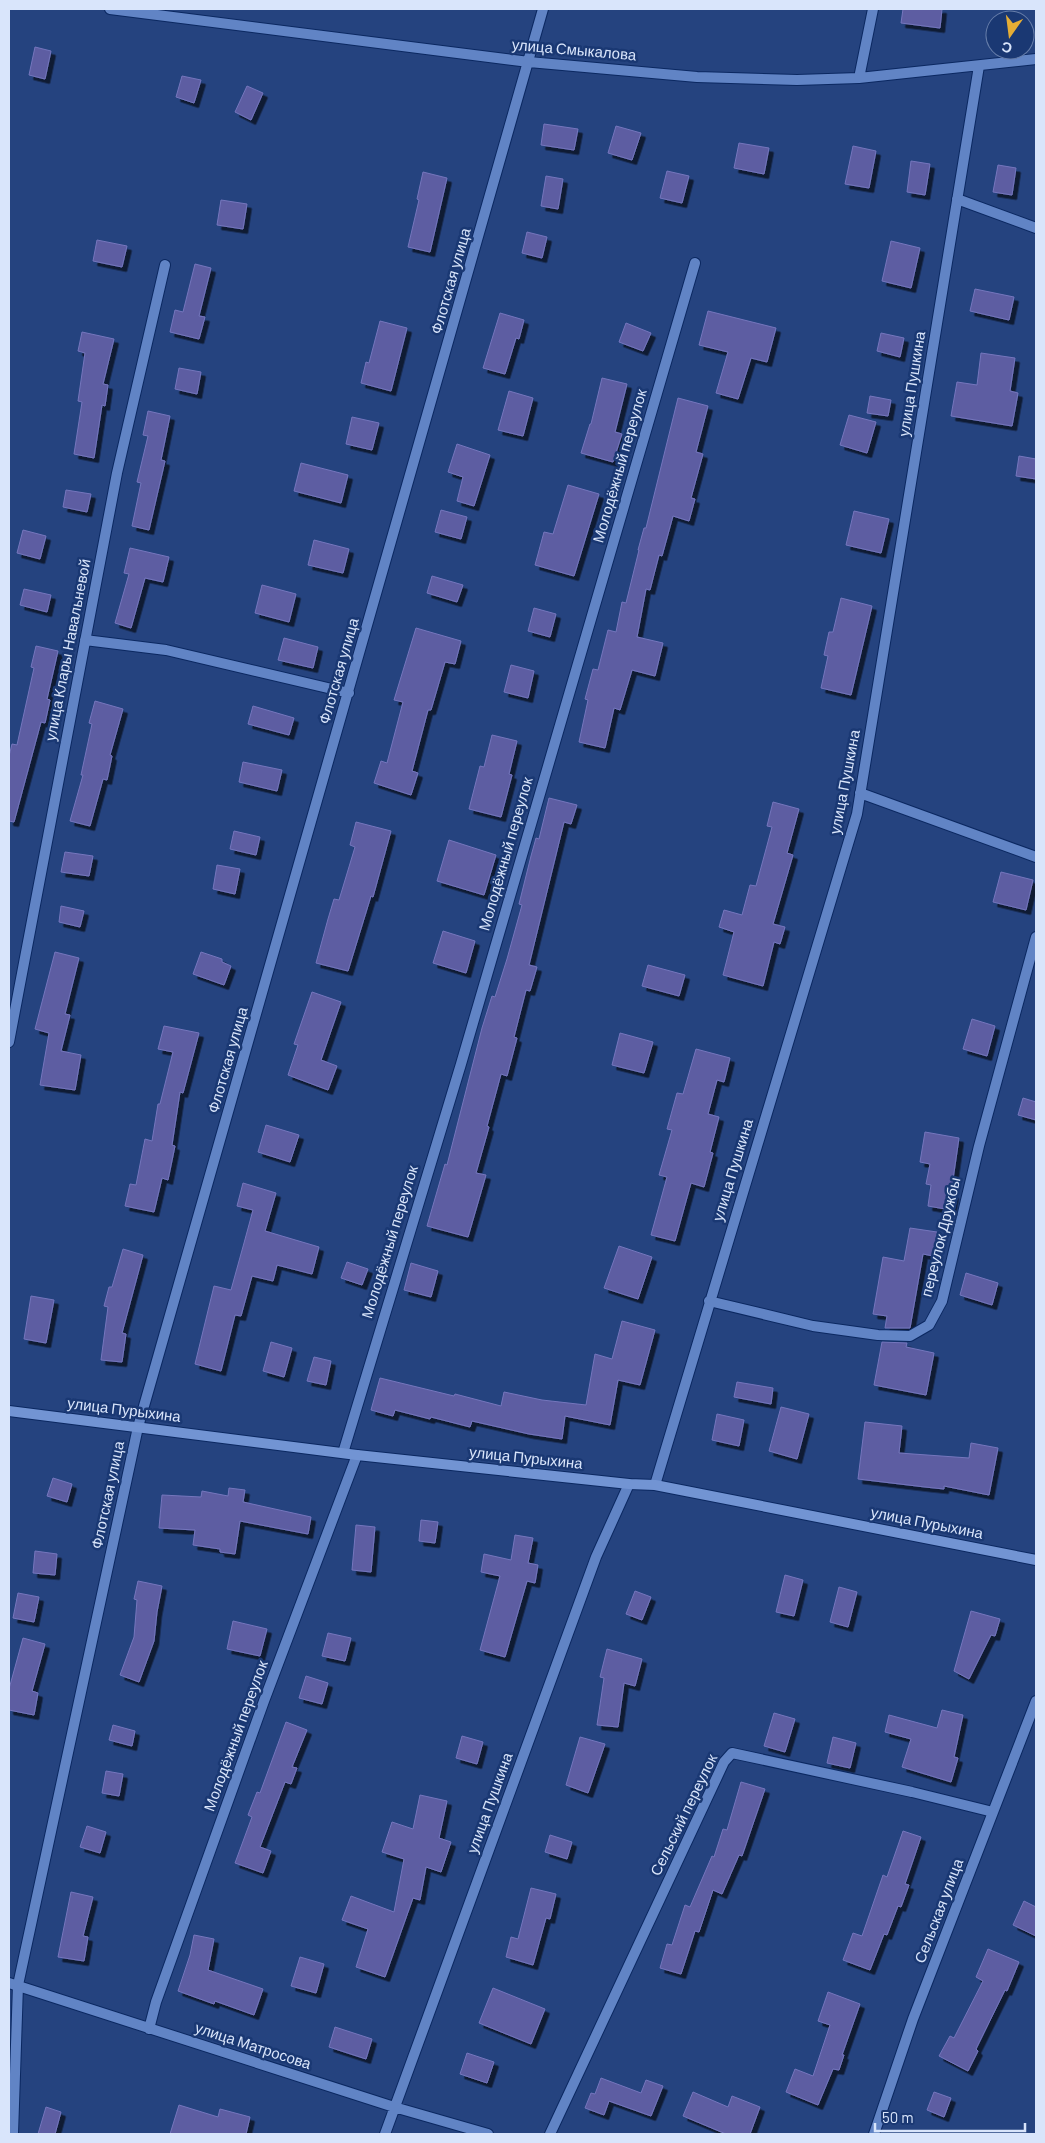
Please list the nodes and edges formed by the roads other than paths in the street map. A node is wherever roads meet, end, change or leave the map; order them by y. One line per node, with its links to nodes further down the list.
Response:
1 (110, 9): 5 (street, улица Смыкалова)
2 (543, 9): 5 (street, Флотская улица)
3 (873, 9): 7 (street)
4 (1036, 58): 6 (street, улица Смыкалова)
5 (530, 62): 7 (street, улица Смыкалова); 13 (street, Флотская улица)
6 (979, 66): 7 (street, улица Смыкалова); 8 (street, улица Пушкина)
7 (859, 78)
8 (957, 199): 9 (street); 14 (street, улица Пушкина)
9 (1036, 228)
10 (695, 263): 21 (street, Молодёжный переулок)
11 (165, 265): 12 (street, улица Клары Навальневой)
12 (85, 640): 13 (street); 17 (street, улица Клары Навальневой)
13 (349, 693): 20 (street, Флотская улица)
14 (860, 793): 15 (street); 18 (street, улица Пушкина)
15 (1036, 857)
16 (1036, 937): 18 (street, переулок Дружбы)
17 (9, 1042)
18 (709, 1301): 24 (street, улица Пушкина)
19 (9, 1411): 20 (street, улица Пурыхина)
20 (138, 1427): 21 (street, улица Пурыхина); 28 (street, Флотская улица)
21 (343, 1453): 22 (street, улица Пурыхина)
22 (357, 1455): 23 (street, улица Пурыхина); 29 (street, Молодёжный переулок)
23 (628, 1484): 24 (street, улица Пурыхина); 30 (street, улица Пушкина)
24 (655, 1485): 25 (street, улица Пурыхина)
25 (1036, 1560)
26 (1036, 1701): 27 (street, Сельская улица)
27 (993, 1812): 34 (street, Сельский переулок); 35 (street, Сельская улица)
28 (14, 1984): 29 (street, улица Матросова); 31 (street, Флотская улица)
29 (150, 2029): 30 (street, улица Матросова)
30 (394, 2107): 32 (street, улица Пушкина); 33 (street, улица Матросова)
31 (13, 2134)
32 (385, 2134)
33 (488, 2134)
34 (550, 2134)
35 (874, 2134)

